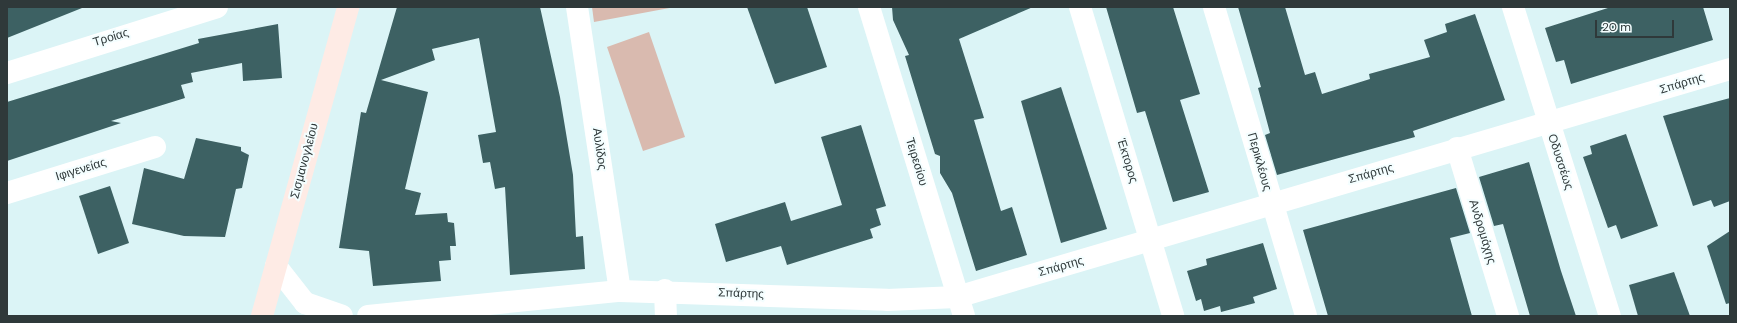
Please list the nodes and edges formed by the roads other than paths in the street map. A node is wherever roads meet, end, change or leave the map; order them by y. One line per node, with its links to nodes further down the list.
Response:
1 (217, 7): 9 (street, Τροίας)
2 (348, 7): 16 (street, Σισμανογλείου)
3 (577, 7): 18 (street, Αυλίδος)
4 (869, 7): 20 (street, Τειρεσίου)
5 (1080, 7): 15 (street, Έκτορος)
6 (1214, 7): 14 (street, Περικλέους)
7 (1513, 7): 10 (street, Οδυσσέως)
8 (1730, 69): 10 (street, Σπάρτης)
9 (7, 73)
10 (1547, 124): 12 (street, Σπάρτης); 30 (street, Οδυσσέως)
11 (155, 147): 13 (street, Ιφιγενείας)
12 (1457, 148): 14 (street, Σπάρτης); 29 (street, Ανδρομάχης)
13 (7, 193)
14 (1271, 203): 15 (street, Σπάρτης); 28 (street, Περικλέους)
15 (1152, 241): 20 (street, Σπάρτης); 27 (street, Έκτορος)
16 (276, 266): 22 (street, Σισμανογλείου); 23 (street)
17 (665, 290): 18 (street, Σπάρτης); 19 (street, Σπάρτης); 25 (street)
18 (620, 291): 21 (street, Σπάρτης)
19 (921, 300): 20 (street, Σπάρτης); 26 (street)
20 (960, 306)
21 (443, 312): 24 (street, Σπάρτης)
22 (262, 316)
23 (342, 316)
24 (368, 316)
25 (666, 316)
26 (892, 316)
27 (1173, 316)
28 (1306, 316)
29 (1508, 316)
30 (1610, 316)

